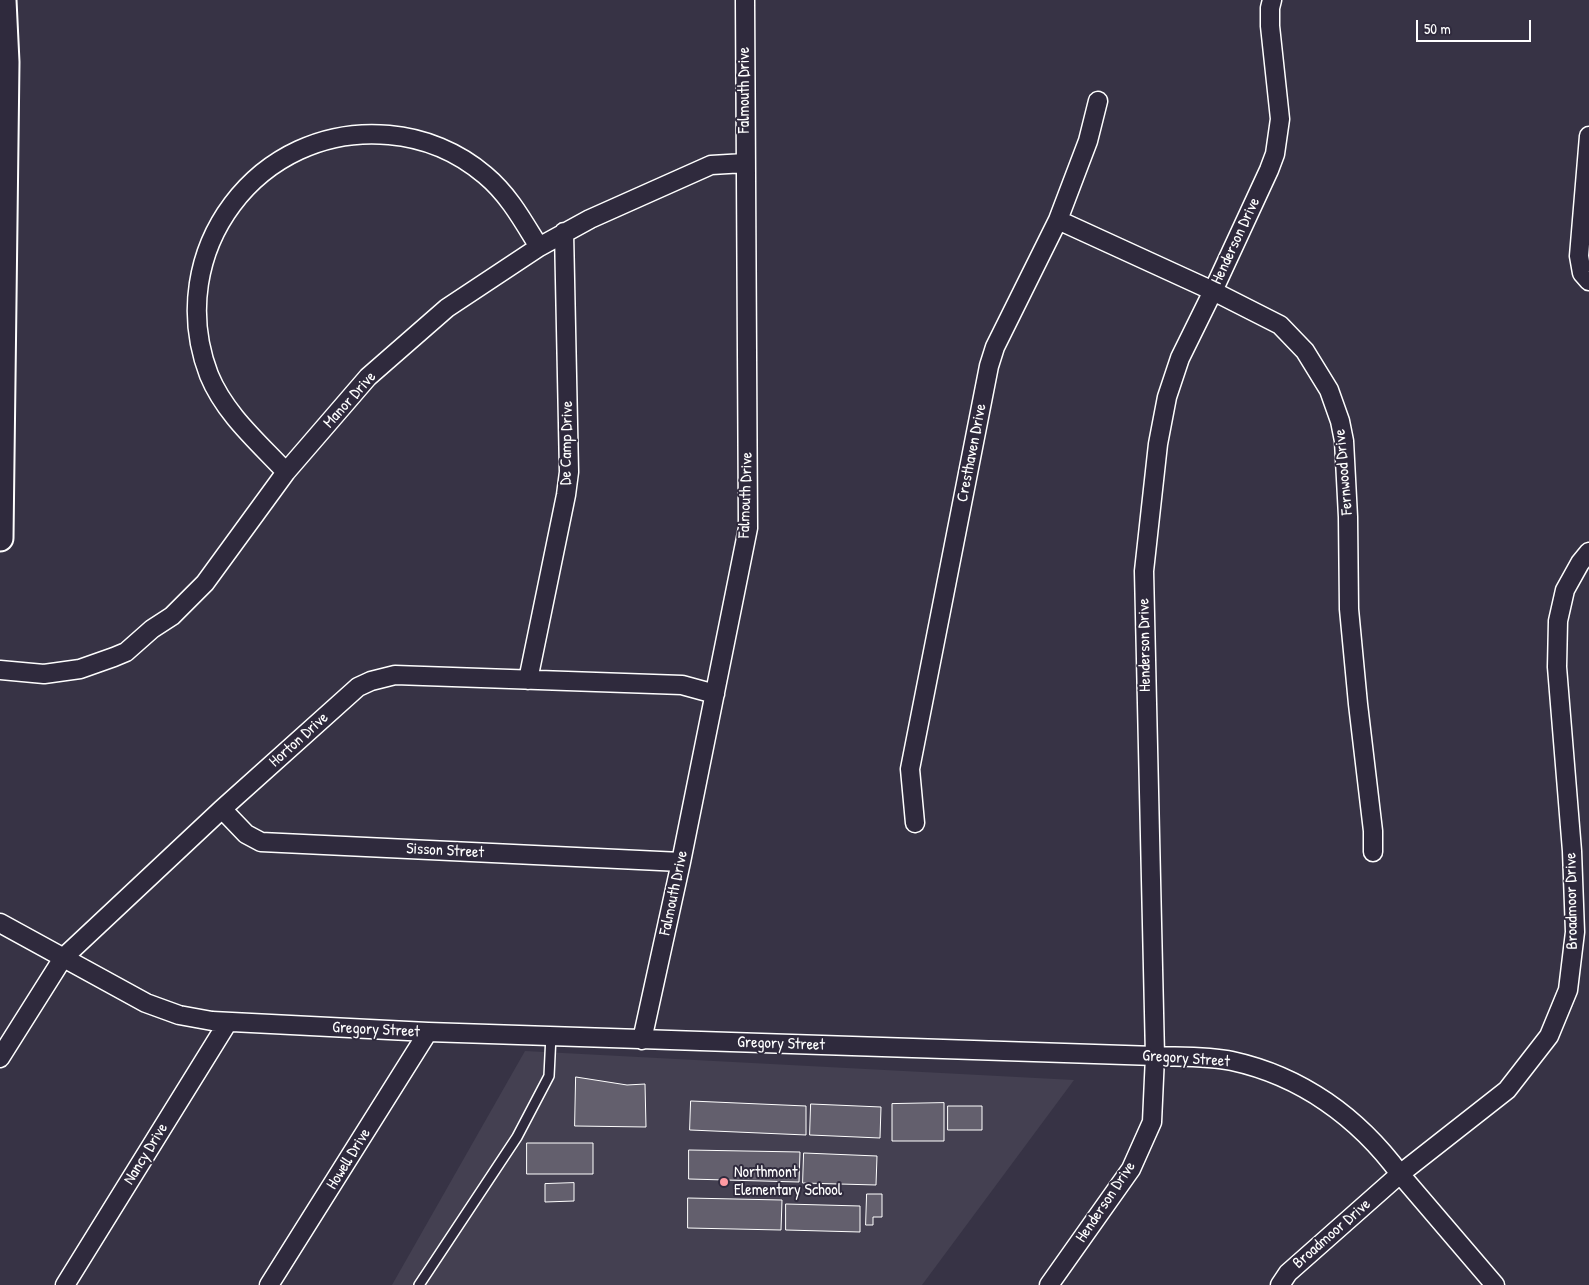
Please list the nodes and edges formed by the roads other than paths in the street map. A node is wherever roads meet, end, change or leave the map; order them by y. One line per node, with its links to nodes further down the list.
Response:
1 (3, 0): 13 (street)
2 (745, 0): 6 (street, Falmouth Drive)
3 (1272, 0): 11 (street, Henderson Drive)
4 (1098, 102): 7 (street, Cresthaven Drive)
5 (1589, 136): 10 (street)
6 (745, 163): 8 (street, Manor Drive); 17 (street, Falmouth Drive)
7 (1058, 220): 11 (street, Fernwood Drive); 19 (street, Cresthaven Drive)
8 (564, 232): 9 (street, Manor Drive); 16 (street, De Camp Drive)
9 (539, 247): 12 (street, Manor Drive); 12 (street)
10 (1589, 281)
11 (1213, 291): 20 (street, Fernwood Drive); 28 (street, Henderson Drive)
12 (286, 472): 15 (street, Manor Drive)
13 (0, 538)
14 (1589, 552): 30 (street, Broadmoor Drive)
15 (0, 670)
16 (528, 680): 17 (street, Horton Drive); 18 (street, Horton Drive)
17 (715, 694): 21 (street, Falmouth Drive)
18 (222, 809): 21 (street, Sisson Street); 23 (street, Horton Drive)
19 (915, 823)
20 (1373, 852)
21 (681, 862): 27 (street, Falmouth Drive)
22 (0, 923): 23 (street, Gregory Street)
23 (63, 958): 24 (street, Gregory Street); 29 (street, Horton Drive)
24 (228, 1022): 25 (street, Gregory Street); 31 (street, Nancy Drive)
25 (428, 1032): 26 (street, Gregory Street); 32 (street, Howell Drive)
26 (551, 1035): 27 (street, Gregory Street); 33 (lane)
27 (642, 1040): 28 (street, Gregory Street)
28 (1155, 1056): 30 (street, Gregory Street); 34 (street, Henderson Drive)
29 (0, 1058)
30 (1400, 1174): 35 (street, Broadmoor Drive); 36 (street, Gregory Street)
31 (64, 1285)
32 (269, 1285)
33 (419, 1285)
34 (1049, 1285)
35 (1280, 1285)
36 (1495, 1285)

